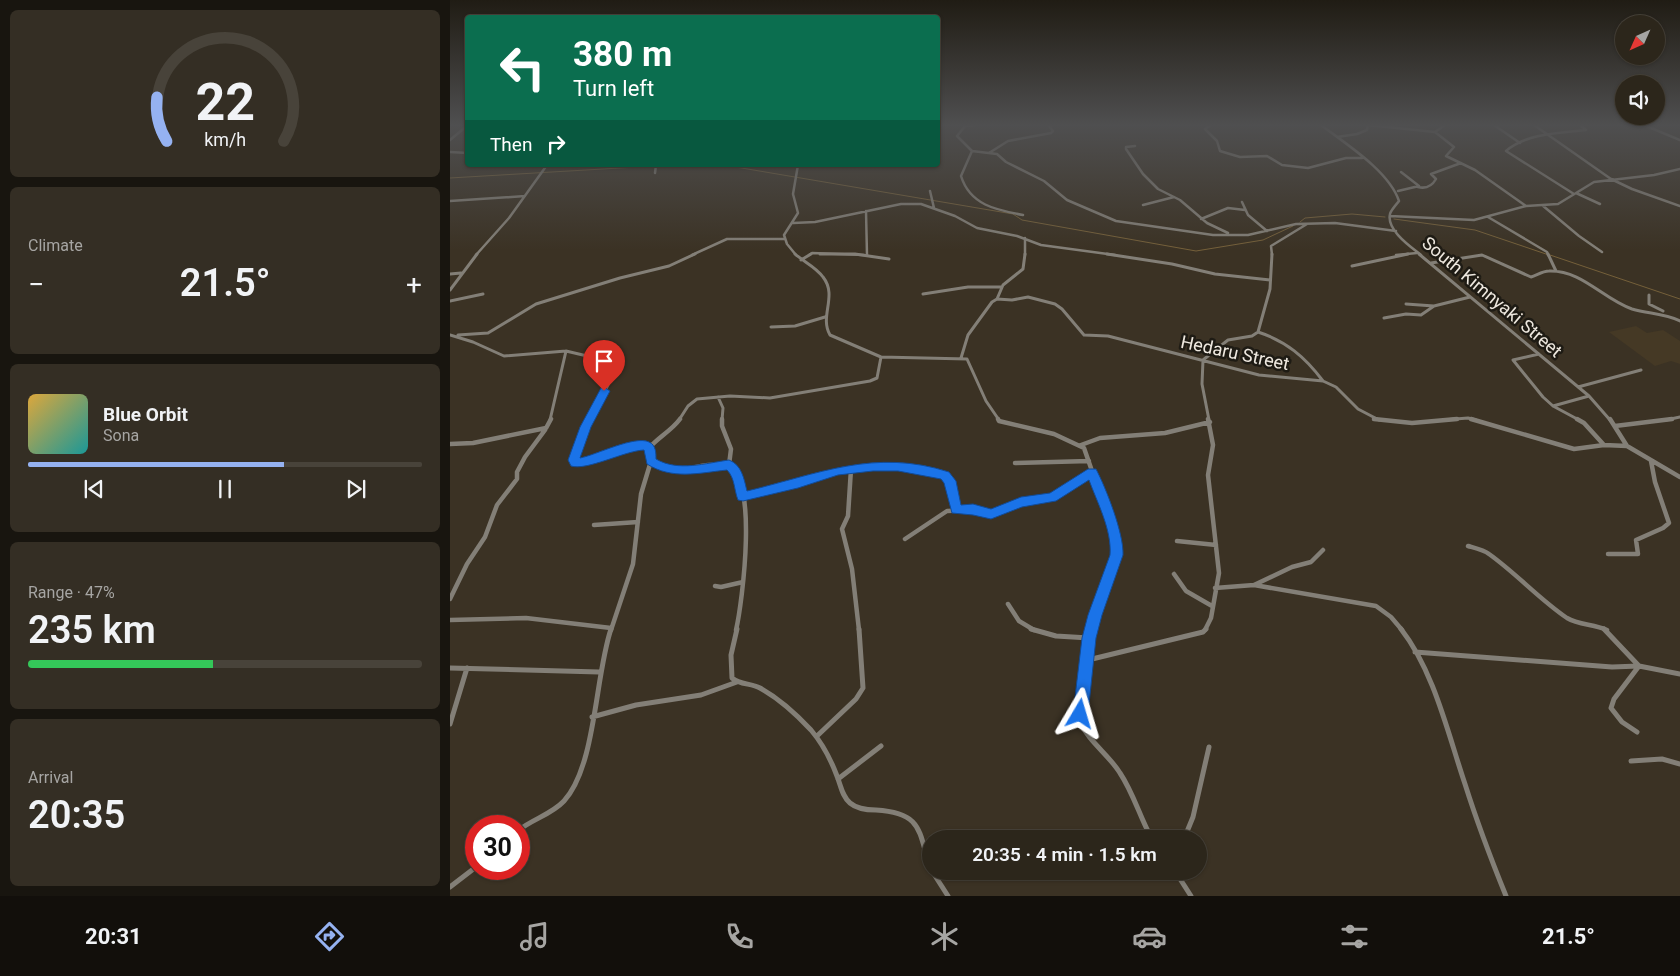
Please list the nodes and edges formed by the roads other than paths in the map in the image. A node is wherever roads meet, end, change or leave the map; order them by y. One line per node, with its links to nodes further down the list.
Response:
1 (546, 167): 24 (street)
2 (656, 167): 17 (street)
3 (798, 167): 40 (street)
4 (965, 167): 36 (street)
5 (1016, 167): 44 (street)
6 (1138, 167): 25 (street)
7 (1298, 167): 8 (street)
8 (1313, 167)
9 (1373, 167): 22 (street)
10 (1449, 167): 20 (street)
11 (1468, 167): 31 (street)
12 (1531, 167): 23 (street)
13 (1593, 167): 19 (street)
14 (1680, 169): 15 (street)
15 (1674, 171): 18 (street); 19 (street)
16 (1401, 172): 20 (street)
17 (656, 173)
18 (1680, 174)
19 (1610, 179): 23 (street); 32 (street)
20 (1418, 187): 22 (street)
21 (930, 191): 33 (street)
22 (1398, 191): 37 (street)
23 (1575, 193): 28 (street); 30 (street)
24 (525, 196): 26 (street); 55 (street)
25 (1174, 197): 29 (street); 39 (street)
26 (450, 201)
27 (1242, 202): 34 (street)
28 (1600, 204)
29 (1143, 205)
30 (1542, 205): 31 (street); 47 (street)
31 (1526, 206): 38 (street)
32 (1680, 206)
33 (934, 208): 35 (street); 45 (street)
34 (1245, 210): 39 (street); 42 (street)
35 (866, 211): 40 (street); 49 (street)
36 (1022, 215)
37 (1390, 216): 38 (street); 43 (street, South Kimnyaki Street)
38 (1488, 217): 54 (street)
39 (1201, 219): 44 (street)
40 (794, 223): 46 (street)
41 (1308, 224): 42 (street); 43 (street); 57 (street)
42 (1267, 231): 44 (street)
43 (1396, 231): 48 (street, South Kimnyaki Street)
44 (1230, 234)
45 (1024, 238): 57 (street); 58 (street)
46 (785, 239): 50 (street); 74 (street)
47 (1602, 252)
48 (1417, 253): 52 (street, South Kimnyaki Street); 53 (street)
49 (867, 255): 50 (street); 51 (street)
50 (801, 260): 69 (street)
51 (889, 260)
52 (1431, 263): 54 (street); 63 (street, South Kimnyaki Street)
53 (1352, 266)
54 (1556, 271): 68 (street)
55 (461, 273): 56 (street); 59 (street)
56 (450, 274)
57 (1270, 280): 73 (street)
58 (1002, 287): 61 (street); 64 (street)
59 (450, 290)
60 (483, 294): 65 (street)
61 (923, 294)
62 (1648, 295): 68 (street)
63 (1470, 297): 67 (street); 76 (street, South Kimnyaki Street)
64 (997, 299): 78 (street); 79 (street, Hedaru Street)
65 (450, 301)
66 (1406, 304): 67 (street)
67 (1434, 306): 70 (street)
68 (1667, 314): 71 (street)
69 (826, 317): 72 (street); 77 (street)
70 (1384, 318)
71 (1680, 320)
72 (771, 327)
73 (1258, 332): 79 (street); 81 (street)
74 (452, 335): 75 (street)
75 (566, 350): 89 (street); 94 (street)
76 (1539, 354): 82 (street, South Kimnyaki Street); 85 (street)
77 (881, 357): 78 (street); 84 (street)
78 (960, 358): 91 (street)
79 (1203, 360): 81 (street, Hedaru Street); 87 (street)
80 (1640, 370): 82 (street)
81 (1323, 381): 92 (street, Hedaru Street)
82 (1578, 387): 83 (street, South Kimnyaki Street)
83 (1589, 396): 85 (street); 88 (street, South Kimnyaki Street)
84 (718, 398): 94 (street); 99 (street)
85 (1553, 406): 92 (street)
86 (1680, 417): 88 (street)
87 (1210, 422): 91 (street); 109 (street)
88 (1615, 426): 93 (street, South Kimnyaki Street)
89 (547, 428): 90 (street); 118 (street)
90 (450, 444)
91 (1081, 445): 96 (street)
92 (1604, 445): 93 (street, Hedaru Street)
93 (1627, 446): 97 (street, South Kimnyaki Street)
94 (650, 447): 95 (street)
95 (651, 461): 99 (street); 105 (street)
96 (1088, 461): 98 (street); 101 (street)
97 (1652, 461): 102 (street, South Kimnyaki Street); 112 (street)
98 (1015, 463)
99 (729, 465): 103 (street)
100 (851, 469): 103 (street); 104 (street); 135 (street)
101 (1092, 472): 104 (street); 123 (street)
102 (1680, 477)
103 (743, 496): 114 (street)
104 (956, 510): 107 (street)
105 (638, 522): 106 (street); 122 (street)
106 (594, 525)
107 (905, 539)
108 (1177, 541): 109 (street)
109 (1216, 545): 117 (street)
110 (1468, 546): 126 (street)
111 (1323, 550): 115 (street)
112 (1608, 554)
113 (1174, 574): 120 (street)
114 (743, 582): 116 (street); 131 (street)
115 (1254, 585): 117 (street); 124 (street)
116 (715, 586)
117 (1215, 588): 120 (street)
118 (450, 599)
119 (1008, 604): 123 (street)
120 (1212, 606): 125 (street)
121 (450, 620): 122 (street)
122 (610, 628): 129 (street)
123 (1089, 638): 125 (street)
124 (1415, 652): 126 (street); 151 (street)
125 (1088, 660): 142 (street)
126 (1639, 666): 130 (street); 134 (street)
127 (450, 668): 128 (street)
128 (467, 668): 129 (street); 133 (street)
129 (599, 672): 132 (street)
130 (1680, 674)
131 (737, 682): 132 (street); 135 (street)
132 (592, 717): 141 (street)
133 (450, 724)
134 (1637, 732)
135 (818, 736): 140 (street)
136 (881, 746): 140 (street)
137 (1210, 747): 143 (street)
138 (1631, 761): 139 (street)
139 (1680, 764)
140 (838, 779): 144 (street)
141 (530, 822)
142 (1147, 830)
143 (1188, 830)
144 (922, 839)
145 (465, 875): 148 (street)
146 (937, 880): 149 (street)
147 (1181, 880): 150 (street)
148 (450, 887)
149 (948, 896)
150 (1191, 896)
151 (1506, 896)

